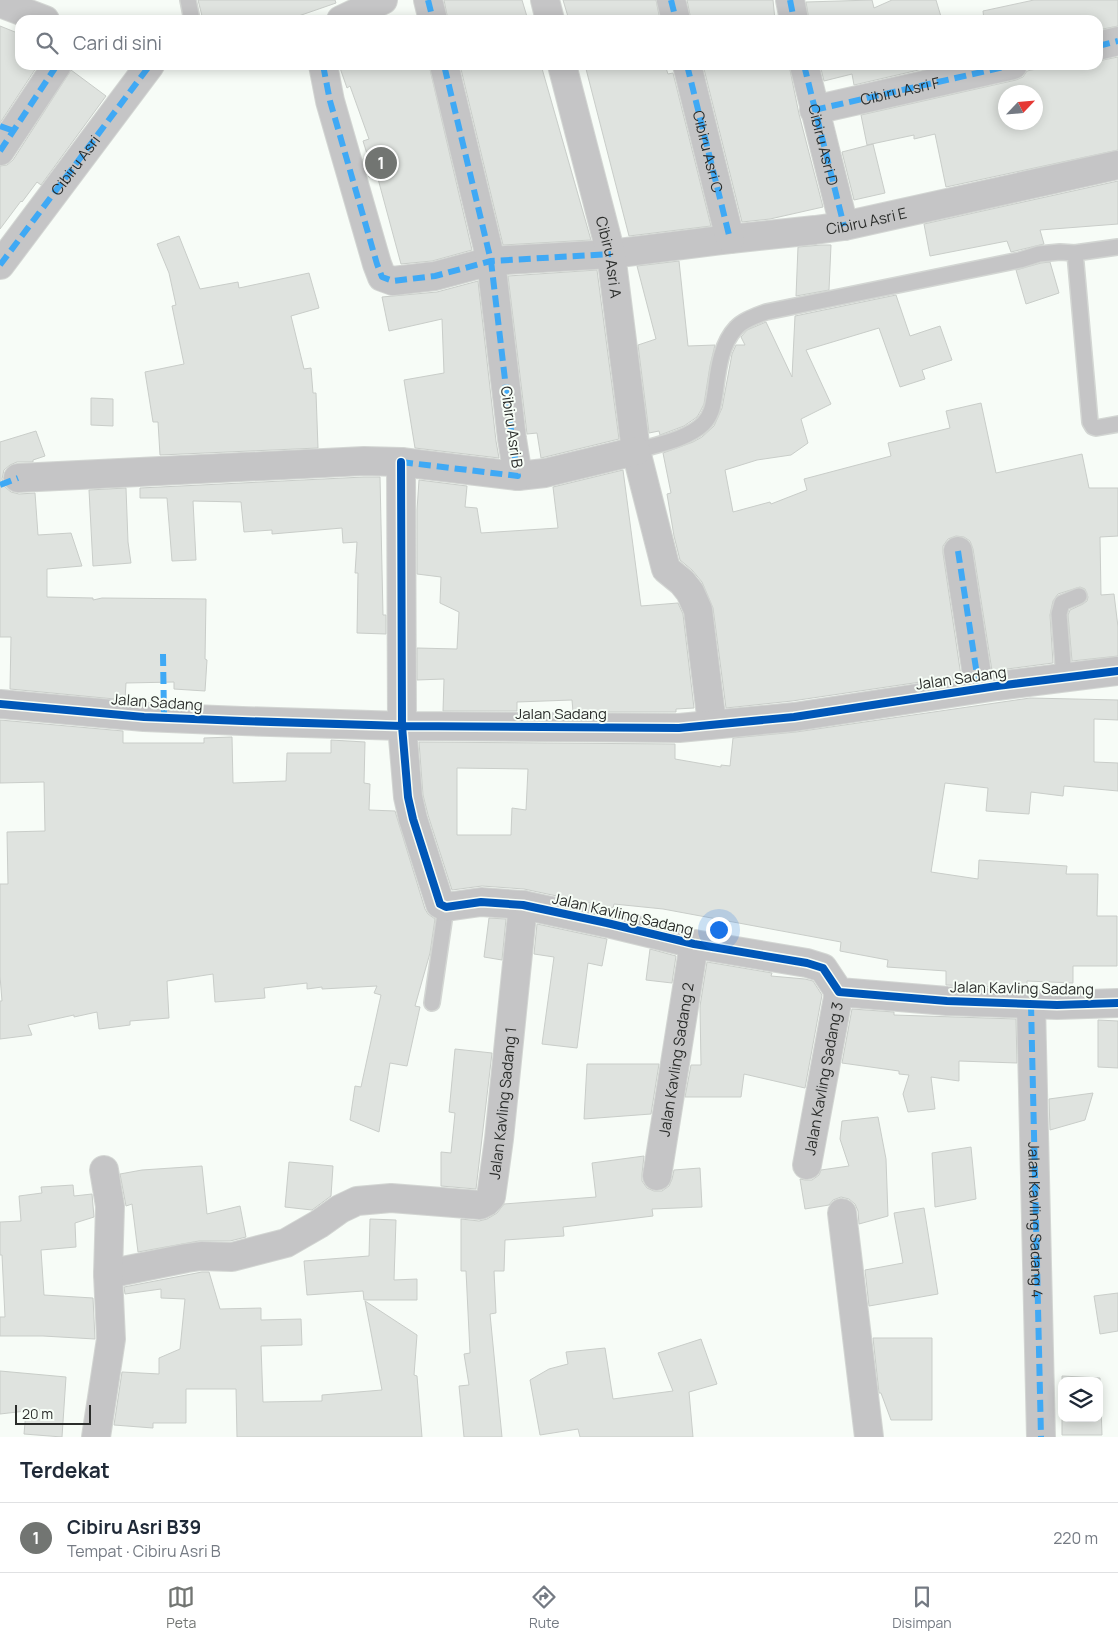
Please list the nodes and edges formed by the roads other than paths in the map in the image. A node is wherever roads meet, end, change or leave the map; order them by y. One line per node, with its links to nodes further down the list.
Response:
1 (188, 0): 9 (lane)
2 (383, 0): 10 (street)
3 (428, 0): 11 (street)
4 (545, 0): 12 (street)
5 (671, 0): 13 (street)
6 (790, 0): 14 (street)
7 (0, 3): 8 (street)
8 (31, 15)
9 (191, 15)
10 (352, 15)
11 (432, 15)
12 (549, 15)
13 (675, 15)
14 (793, 15)
15 (1118, 41): 16 (street)
16 (1103, 45)
17 (53, 70): 26 (street)
18 (146, 70): 34 (street, Cibiru Asri)
19 (324, 70): 33 (street)
20 (445, 70): 33 (street, Cibiru Asri B)
21 (563, 70): 32 (street, Cibiru Asri A)
22 (688, 70): 29 (street, Cibiru Asri C)
23 (805, 70): 25 (street, Cibiru Asri D)
24 (991, 70): 25 (street, Cibiru Asri F)
25 (814, 110): 28 (street, Cibiru Asri D)
26 (5, 136)
27 (1118, 165): 28 (street, Cibiru Asri E)
28 (844, 226): 29 (street, Cibiru Asri E)
29 (730, 238): 32 (street, Cibiru Asri E)
30 (1118, 247): 31 (lane)
31 (1075, 253): 35 (lane); 36 (lane)
32 (611, 254): 33 (street); 36 (street, Cibiru Asri A)
33 (491, 261): 38 (street, Cibiru Asri B)
34 (0, 265)
35 (1118, 424)
36 (636, 451): 38 (street); 46 (street, Cibiru Asri A)
37 (401, 462): 38 (street, Cibiru Asri B); 39 (street, Cibiru Asri B); 47 (street)
38 (518, 476)
39 (18, 478)
40 (958, 551): 44 (street)
41 (1079, 596): 43 (lane)
42 (1118, 670): 43 (street, Jalan Sadang)
43 (1064, 678): 44 (street, Jalan Sadang)
44 (979, 688): 46 (street, Jalan Sadang)
45 (0, 704): 47 (street, Jalan Sadang)
46 (712, 724): 47 (street, Jalan Sadang)
47 (402, 726): 49 (street)
48 (522, 905): 49 (street, Jalan Kavling Sadang); 50 (street, Jalan Kavling Sadang); 59 (street, Jalan Kavling Sadang 1)
49 (446, 907): 52 (lane)
50 (694, 944): 51 (street, Jalan Kavling Sadang); 57 (street, Jalan Kavling Sadang 2)
51 (839, 992): 54 (street, Jalan Kavling Sadang); 55 (street, Jalan Kavling Sadang 3)
52 (432, 1003)
53 (1118, 1003): 54 (street, Jalan Kavling Sadang)
54 (1031, 1004): 62 (street, Jalan Kavling Sadang 4)
55 (807, 1165)
56 (104, 1170): 59 (street)
57 (658, 1176)
58 (842, 1214): 61 (street)
59 (108, 1274): 60 (street)
60 (96, 1437)
61 (869, 1437)
62 (1041, 1437)

